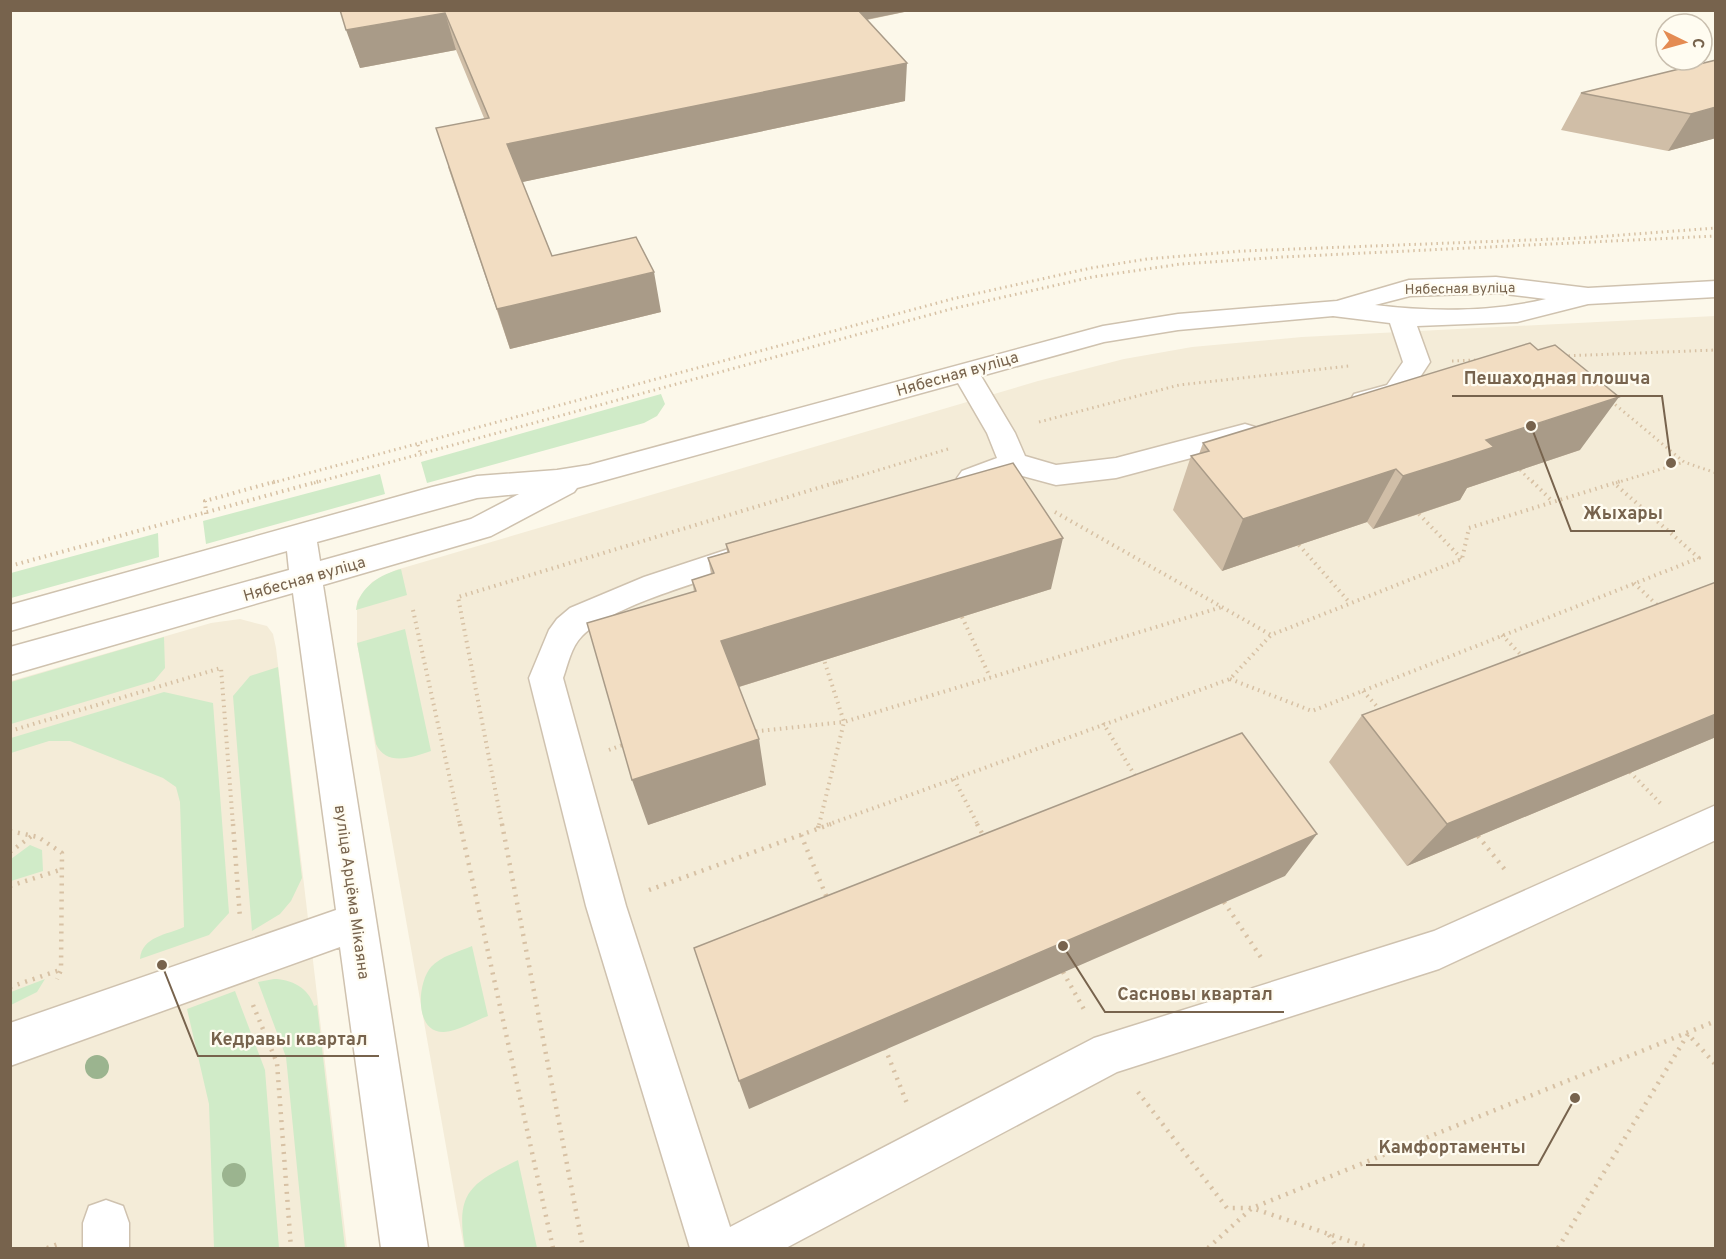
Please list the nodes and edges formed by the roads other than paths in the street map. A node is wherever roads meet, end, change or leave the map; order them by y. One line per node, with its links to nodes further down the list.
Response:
1 (1716, 289): 2 (street, Нябесная вуліца)
2 (1588, 296): 3 (street, Нябесная вуліца); 4 (street, Нябесная вуліца)
3 (1333, 308): 4 (street, Нябесная вуліца); 5 (street, Нябесная вуліца)
4 (1400, 316): 6 (street)
5 (965, 372): 8 (street); 9 (street, Нябесная вуліца)
6 (1335, 410)
7 (1280, 425): 8 (street)
8 (1014, 463): 10 (street)
9 (589, 475): 11 (street, Нябесная вуліца); 13 (street, Нябесная вуліца)
10 (946, 487)
11 (300, 535): 13 (street, вуліца Арцёма Мікаяна); 14 (street, Нябесная вуліца)
12 (780, 544): 20 (street)
13 (306, 577): 15 (street, Нябесная вуліца); 17 (street, вуліца Арцёма Мікаяна)
14 (10, 618)
15 (10, 661)
16 (1716, 822): 21 (street)
17 (357, 922): 18 (street); 19 (street, вуліца Арцёма Мікаяна)
18 (10, 1045)
19 (405, 1248)
20 (713, 1248)
21 (739, 1248)

